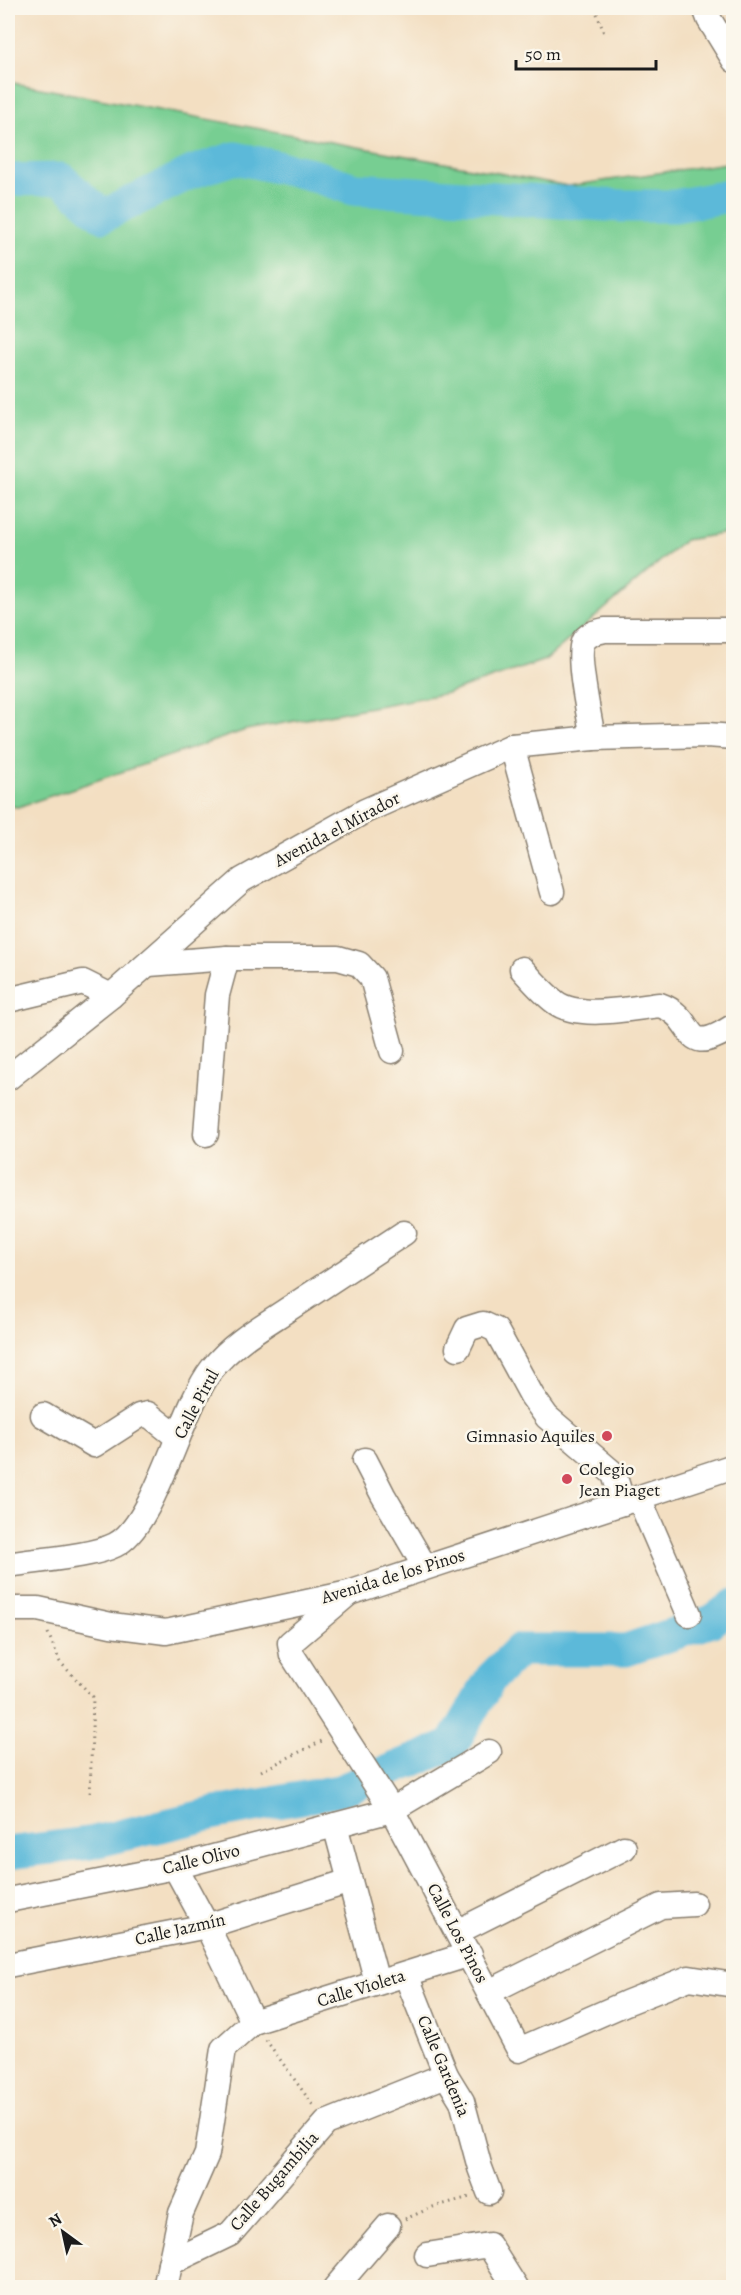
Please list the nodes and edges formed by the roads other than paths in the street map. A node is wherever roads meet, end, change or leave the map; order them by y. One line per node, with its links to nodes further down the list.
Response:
1 (705, 8): 2 (street)
2 (734, 60)
3 (734, 630): 4 (street)
4 (593, 738): 5 (street, Avenida el Mirador); 6 (street, Avenida el Mirador)
5 (734, 738)
6 (512, 746): 7 (street); 9 (street, Avenida el Mirador)
7 (552, 892)
8 (226, 958): 9 (street); 14 (street); 16 (street)
9 (149, 964): 11 (street, Avenida el Mirador)
10 (522, 969): 13 (street)
11 (111, 996): 12 (street); 15 (street, Avenida el Mirador)
12 (8, 1000)
13 (734, 1026)
14 (392, 1051)
15 (8, 1078)
16 (206, 1134)
17 (404, 1233): 20 (street, Calle Pirul)
18 (458, 1347): 23 (street)
19 (43, 1415): 20 (street)
20 (177, 1437): 24 (street, Calle Pirul)
21 (365, 1460): 25 (street)
22 (734, 1466): 23 (street, Avenida de los Pinos)
23 (631, 1500): 25 (street, Avenida de los Pinos); 28 (street)
24 (8, 1564)
25 (425, 1567): 26 (street, Avenida de los Pinos)
26 (349, 1593): 27 (street, Avenida de los Pinos); 30 (street, Calle Los Pinos)
27 (8, 1609)
28 (689, 1614)
29 (489, 1752): 30 (street, Calle Olivo)
30 (394, 1813): 31 (street, Calle Olivo); 38 (street, Calle Los Pinos)
31 (335, 1825): 33 (street, Calle Olivo); 34 (street)
32 (624, 1848): 38 (street)
33 (175, 1867): 35 (street, Calle Olivo); 37 (street)
34 (350, 1881): 37 (street, Calle Jazmín); 42 (street)
35 (8, 1900)
36 (694, 1904): 44 (street)
37 (207, 1926): 40 (street, Calle Jazmín); 45 (street)
38 (457, 1932): 39 (street, Calle Los Pinos)
39 (470, 1954): 41 (street, Calle Violeta); 44 (street, Calle Los Pinos)
40 (8, 1965)
41 (406, 1975): 42 (street, Calle Violeta); 46 (street, Calle Gardenia)
42 (377, 1982): 45 (street, Calle Violeta)
43 (734, 1985): 44 (street, Calle Los Pinos)
44 (489, 1992)
45 (253, 2022): 50 (street)
46 (446, 2075): 47 (street, Calle Gardenia); 50 (street, Calle Bugambilia)
47 (489, 2192)
48 (388, 2226): 52 (street)
49 (427, 2255): 53 (street)
50 (170, 2264): 51 (street)
51 (165, 2288)
52 (335, 2288)
53 (516, 2288)

